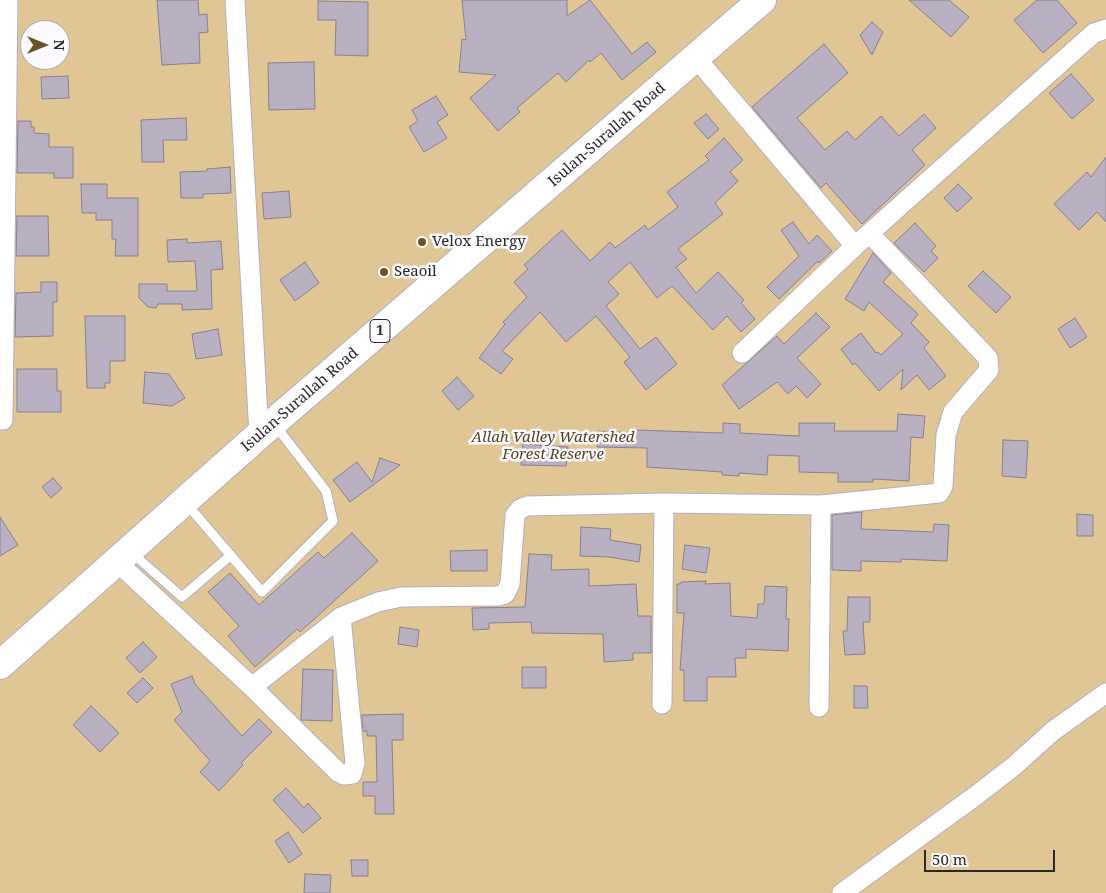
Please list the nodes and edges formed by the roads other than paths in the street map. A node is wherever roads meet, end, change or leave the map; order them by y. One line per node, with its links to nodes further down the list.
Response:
1 (8, 0): 9 (street)
2 (235, 0): 10 (street)
3 (762, 0): 5 (highway, Isulan-Surallah Road / 1)
4 (1106, 29): 6 (street)
5 (696, 58): 7 (street); 10 (highway, Isulan-Surallah Road / 1)
6 (870, 234): 7 (street); 13 (street)
7 (855, 246): 8 (street)
8 (742, 353)
9 (0, 420)
10 (266, 429): 11 (highway, Isulan-Surallah Road / 1); 15 (lane)
11 (185, 501): 14 (highway, Isulan-Surallah Road / 1); 15 (lane)
12 (664, 503): 13 (street); 16 (street); 20 (street)
13 (821, 504): 21 (street)
14 (123, 556): 15 (lane); 17 (highway, Isulan-Surallah Road / 1); 18 (street)
15 (231, 556)
16 (342, 618): 18 (street); 18 (street)
17 (0, 665)
18 (252, 687)
19 (1106, 693): 22 (street)
20 (662, 704)
21 (819, 707)
22 (842, 893)

